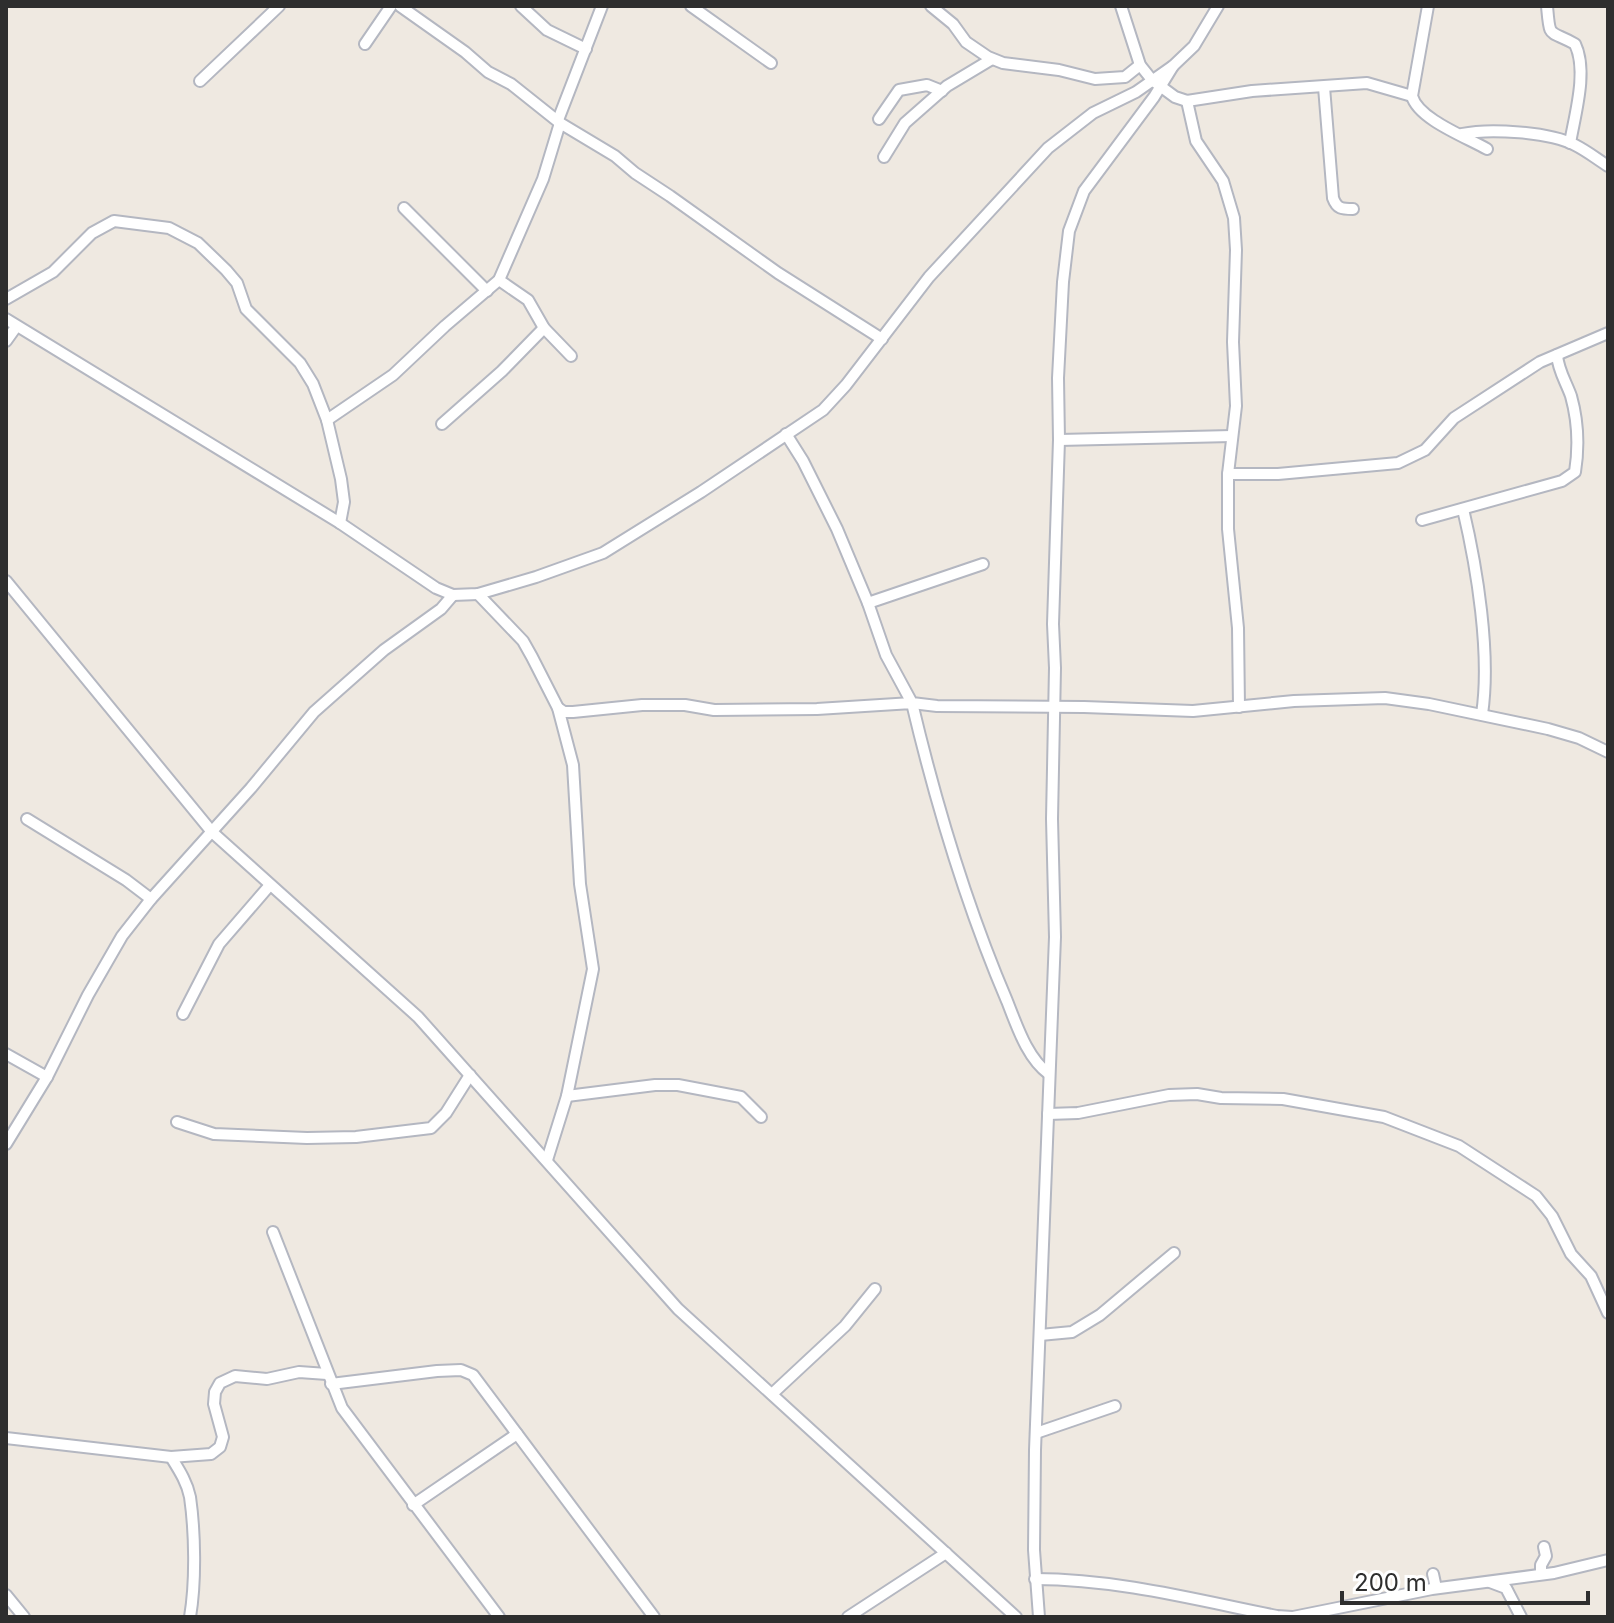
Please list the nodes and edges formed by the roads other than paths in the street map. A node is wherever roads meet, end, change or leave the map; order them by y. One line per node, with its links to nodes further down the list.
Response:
1 (279, 6): 17 (street)
2 (391, 6): 12 (street)
3 (400, 6): 24 (street)
4 (521, 6): 13 (street)
5 (602, 6): 13 (street)
6 (691, 6): 15 (street)
7 (931, 6): 14 (street)
8 (1121, 6): 16 (street)
9 (1218, 6): 18 (street)
10 (1428, 6): 21 (street)
11 (1547, 6): 26 (street)
12 (365, 44)
13 (586, 49): 24 (street)
14 (992, 59): 16 (street); 20 (street)
15 (771, 63)
16 (1140, 65): 18 (street)
17 (200, 81)
18 (1156, 83): 22 (street); 39 (street); 47 (street)
19 (1324, 87): 21 (street); 22 (street); 31 (street)
20 (942, 91): 23 (street); 28 (street)
21 (1412, 96): 25 (street)
22 (1187, 101): 46 (street)
23 (879, 119)
24 (559, 122): 32 (street); 39 (street)
25 (1461, 134): 26 (street); 27 (street)
26 (1570, 143): 29 (street)
27 (1487, 149)
28 (884, 157)
29 (1608, 166)
30 (404, 208): 33 (street)
31 (1353, 209)
32 (499, 280): 33 (street); 37 (street)
33 (487, 291): 43 (street)
34 (6, 299): 43 (street)
35 (6, 319): 36 (street)
36 (16, 327): 40 (street); 51 (street)
37 (544, 328): 42 (street); 44 (street)
38 (1608, 333): 41 (street)
39 (882, 339): 45 (street)
40 (6, 341)
41 (1557, 355): 48 (street); 49 (street)
42 (571, 356)
43 (327, 420): 51 (street)
44 (442, 424)
45 (786, 434): 54 (street); 56 (street)
46 (1232, 436): 47 (street); 48 (street)
47 (1059, 440): 60 (street)
48 (1228, 474): 58 (street)
49 (1463, 509): 50 (street); 61 (street)
50 (1422, 520)
51 (340, 523): 55 (street)
52 (983, 564): 56 (street)
53 (6, 581): 64 (street)
54 (478, 594): 55 (street); 59 (street)
55 (453, 595): 64 (street)
56 (868, 603): 57 (street)
57 (912, 703): 59 (street); 60 (street); 69 (street)
58 (1239, 707): 60 (street); 61 (street)
59 (558, 708): 72 (street)
60 (1054, 708): 69 (street)
61 (1482, 714): 62 (street)
62 (1608, 752)
63 (27, 819): 66 (street)
64 (212, 832): 65 (street); 66 (street)
65 (270, 885): 67 (street); 70 (street)
66 (151, 899): 71 (street)
67 (183, 1014)
68 (6, 1054): 71 (street)
69 (1049, 1074): 73 (street)
70 (470, 1075): 75 (street); 77 (street)
71 (47, 1077): 76 (street)
72 (567, 1096): 74 (street); 77 (street)
73 (1048, 1114): 81 (street); 82 (street)
74 (761, 1117)
75 (177, 1122)
76 (6, 1144)
77 (547, 1160): 84 (street)
78 (273, 1232): 83 (street)
79 (1174, 1253): 82 (street)
80 (875, 1289): 84 (street)
81 (1608, 1313)
82 (1040, 1335): 86 (street)
83 (329, 1379): 87 (street); 89 (street); 90 (street)
84 (772, 1394): 92 (street)
85 (1115, 1406): 86 (street)
86 (1036, 1433): 96 (street)
87 (517, 1434): 90 (street); 105 (street)
88 (6, 1438): 89 (street)
89 (171, 1457): 103 (street)
90 (413, 1505): 104 (street)
91 (1544, 1547): 95 (street)
92 (946, 1553): 100 (street); 106 (street)
93 (1608, 1560): 95 (street)
94 (1433, 1574): 98 (street)
95 (1541, 1574): 97 (street)
96 (1035, 1579): 101 (street); 107 (street)
97 (1489, 1581): 98 (street); 109 (street)
98 (1436, 1588): 108 (street)
99 (6, 1595): 102 (street)
100 (1011, 1614)
101 (1252, 1614): 108 (street)
102 (24, 1617)
103 (190, 1617)
104 (499, 1617)
105 (654, 1617)
106 (848, 1617)
107 (1039, 1617)
108 (1293, 1617)
109 (1521, 1617)

